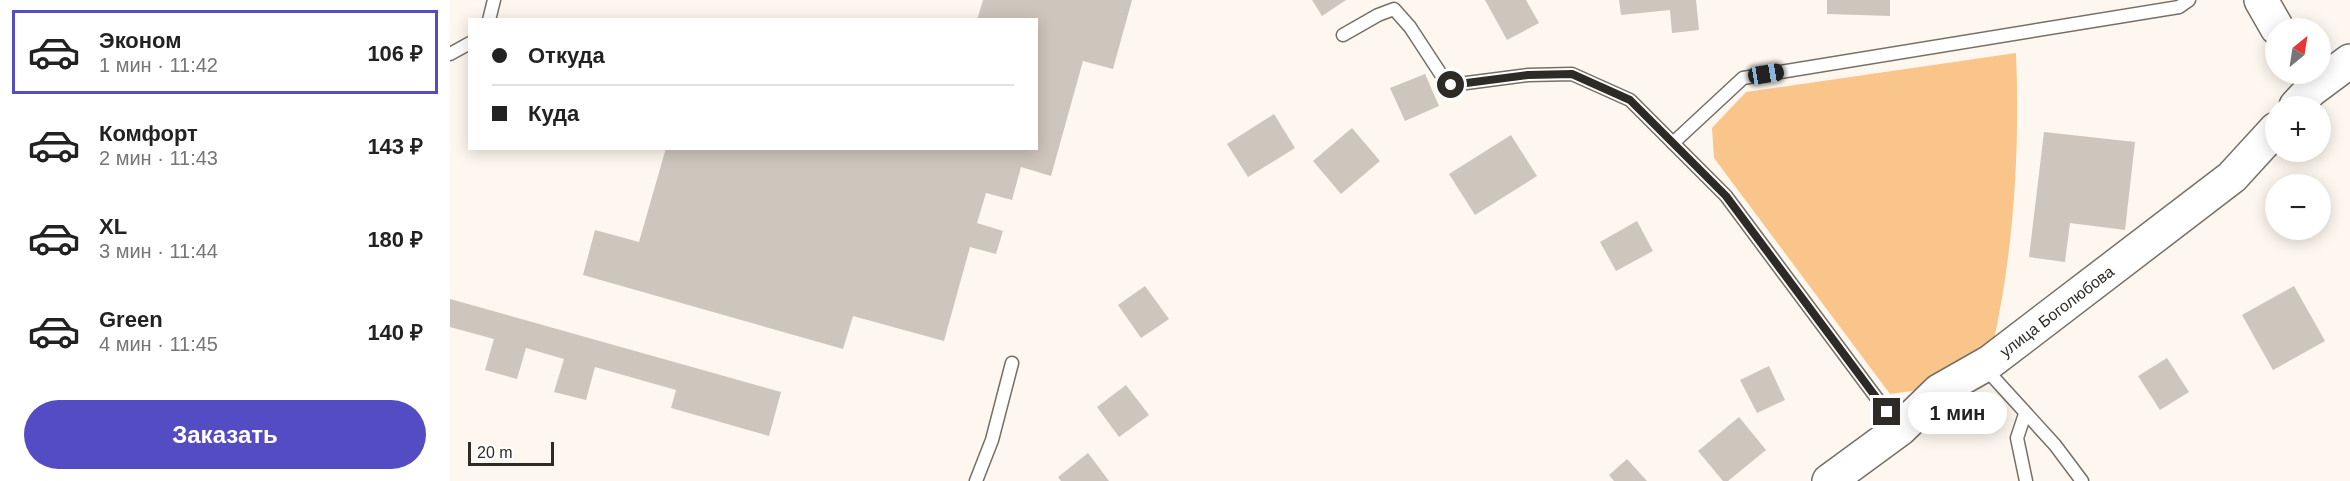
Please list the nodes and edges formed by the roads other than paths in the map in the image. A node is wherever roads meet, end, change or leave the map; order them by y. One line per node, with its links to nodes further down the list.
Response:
1 (494, 0): 5 (lane)
2 (2189, 0): 13 (lane)
3 (2261, 0): 6 (street)
4 (1395, 5): 7 (lane); 13 (lane)
5 (490, 18)
6 (2271, 18)
7 (1343, 35)
8 (468, 44): 9 (lane)
9 (450, 54)
10 (2350, 62): 11 (street)
11 (2303, 90)
12 (2265, 141): 15 (street, улица Боголюбова)
13 (1673, 143): 17 (lane)
14 (1012, 363): 18 (lane)
15 (1983, 366): 16 (lane); 17 (street, улица Боголюбова)
16 (2025, 414): 20 (lane); 21 (lane)
17 (1900, 429): 19 (street, улица Боголюбова)
18 (976, 481)
19 (1829, 481)
20 (2026, 481)
21 (2082, 481)

